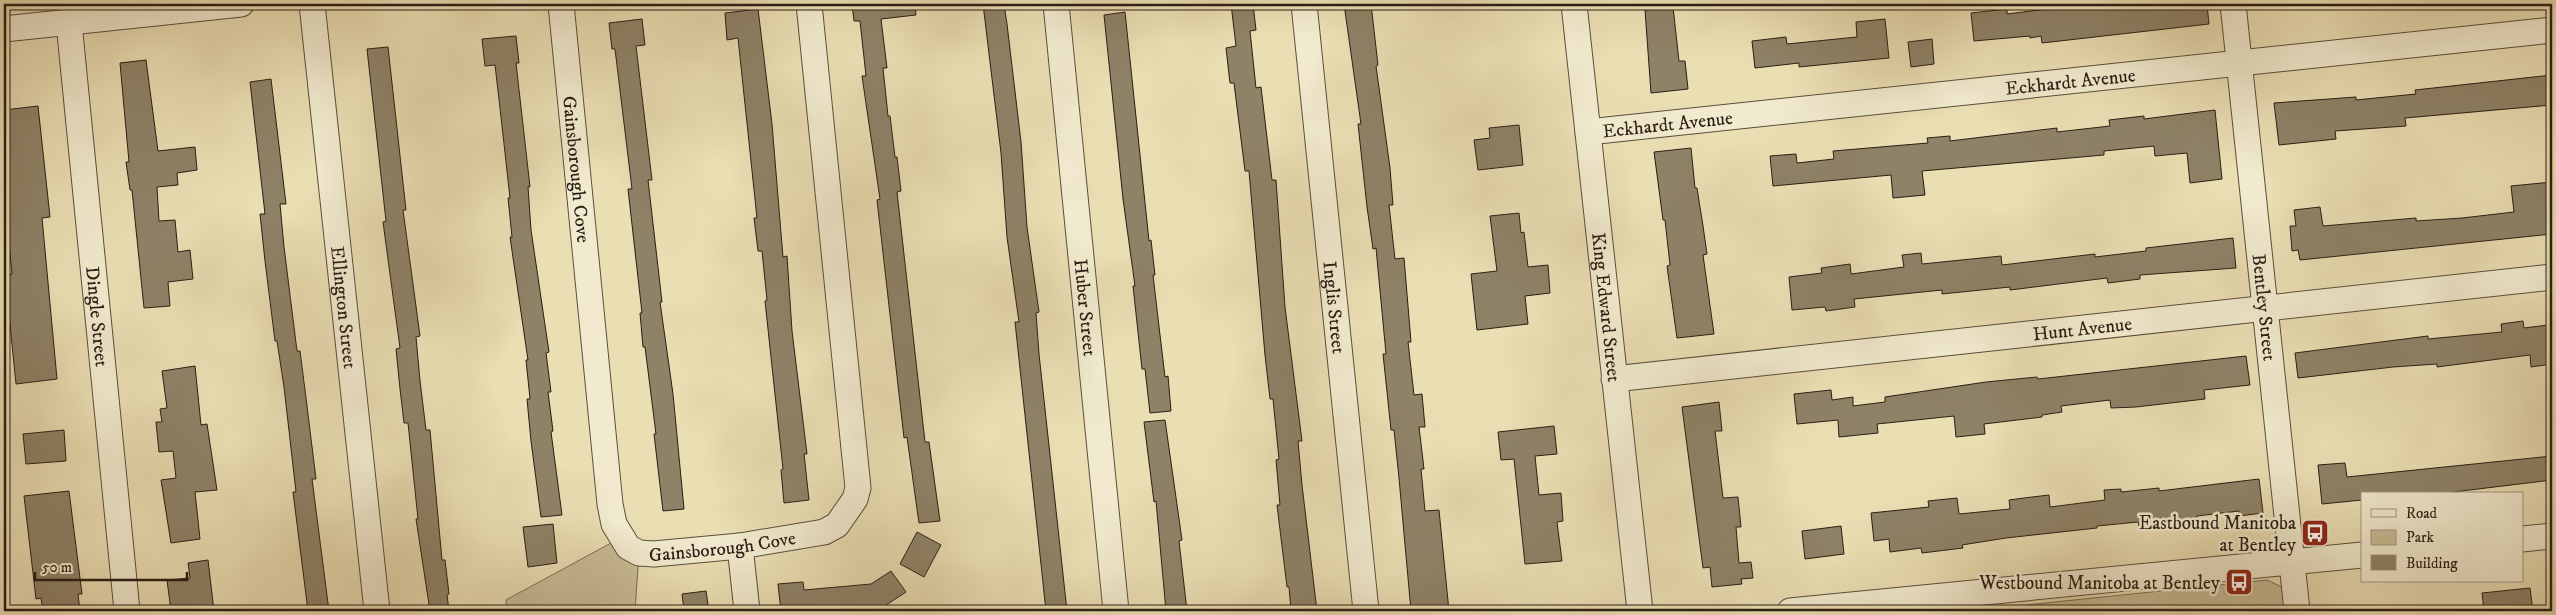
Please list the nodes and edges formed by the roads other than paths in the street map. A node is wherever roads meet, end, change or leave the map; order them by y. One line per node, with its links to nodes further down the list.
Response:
1 (241, 4): 9 (street)
2 (312, 4): 23 (street, Ellington Street)
3 (561, 4): 19 (street, Gainsborough Cove)
4 (809, 4): 19 (street, Gainsborough Cove)
5 (1056, 4): 25 (street, Huber Street)
6 (1304, 4): 26 (street, Inglis Street)
7 (1574, 4): 13 (street, King Edward Street)
8 (2233, 4): 12 (street, Bentley Street)
9 (69, 23): 10 (street); 22 (street, Dingle Street)
10 (4, 30)
11 (2552, 30): 12 (street, Eckhardt Avenue)
12 (2239, 64): 13 (street, Eckhardt Avenue); 15 (street, Bentley Street)
13 (1588, 132): 16 (street, King Edward Street)
14 (2552, 277): 15 (street, Hunt Avenue)
15 (2265, 308): 16 (street, Hunt Avenue); 21 (street, Bentley Street)
16 (1614, 379): 27 (street, King Edward Street)
17 (2552, 536): 18 (street)
18 (2524, 539)
19 (740, 546): 24 (street)
20 (2361, 555): 21 (street)
21 (2292, 562): 28 (street); 29 (street, Bentley Street)
22 (127, 611)
23 (377, 611)
24 (747, 611)
25 (1116, 611)
26 (1366, 611)
27 (1640, 611)
28 (1790, 611)
29 (2297, 611)

